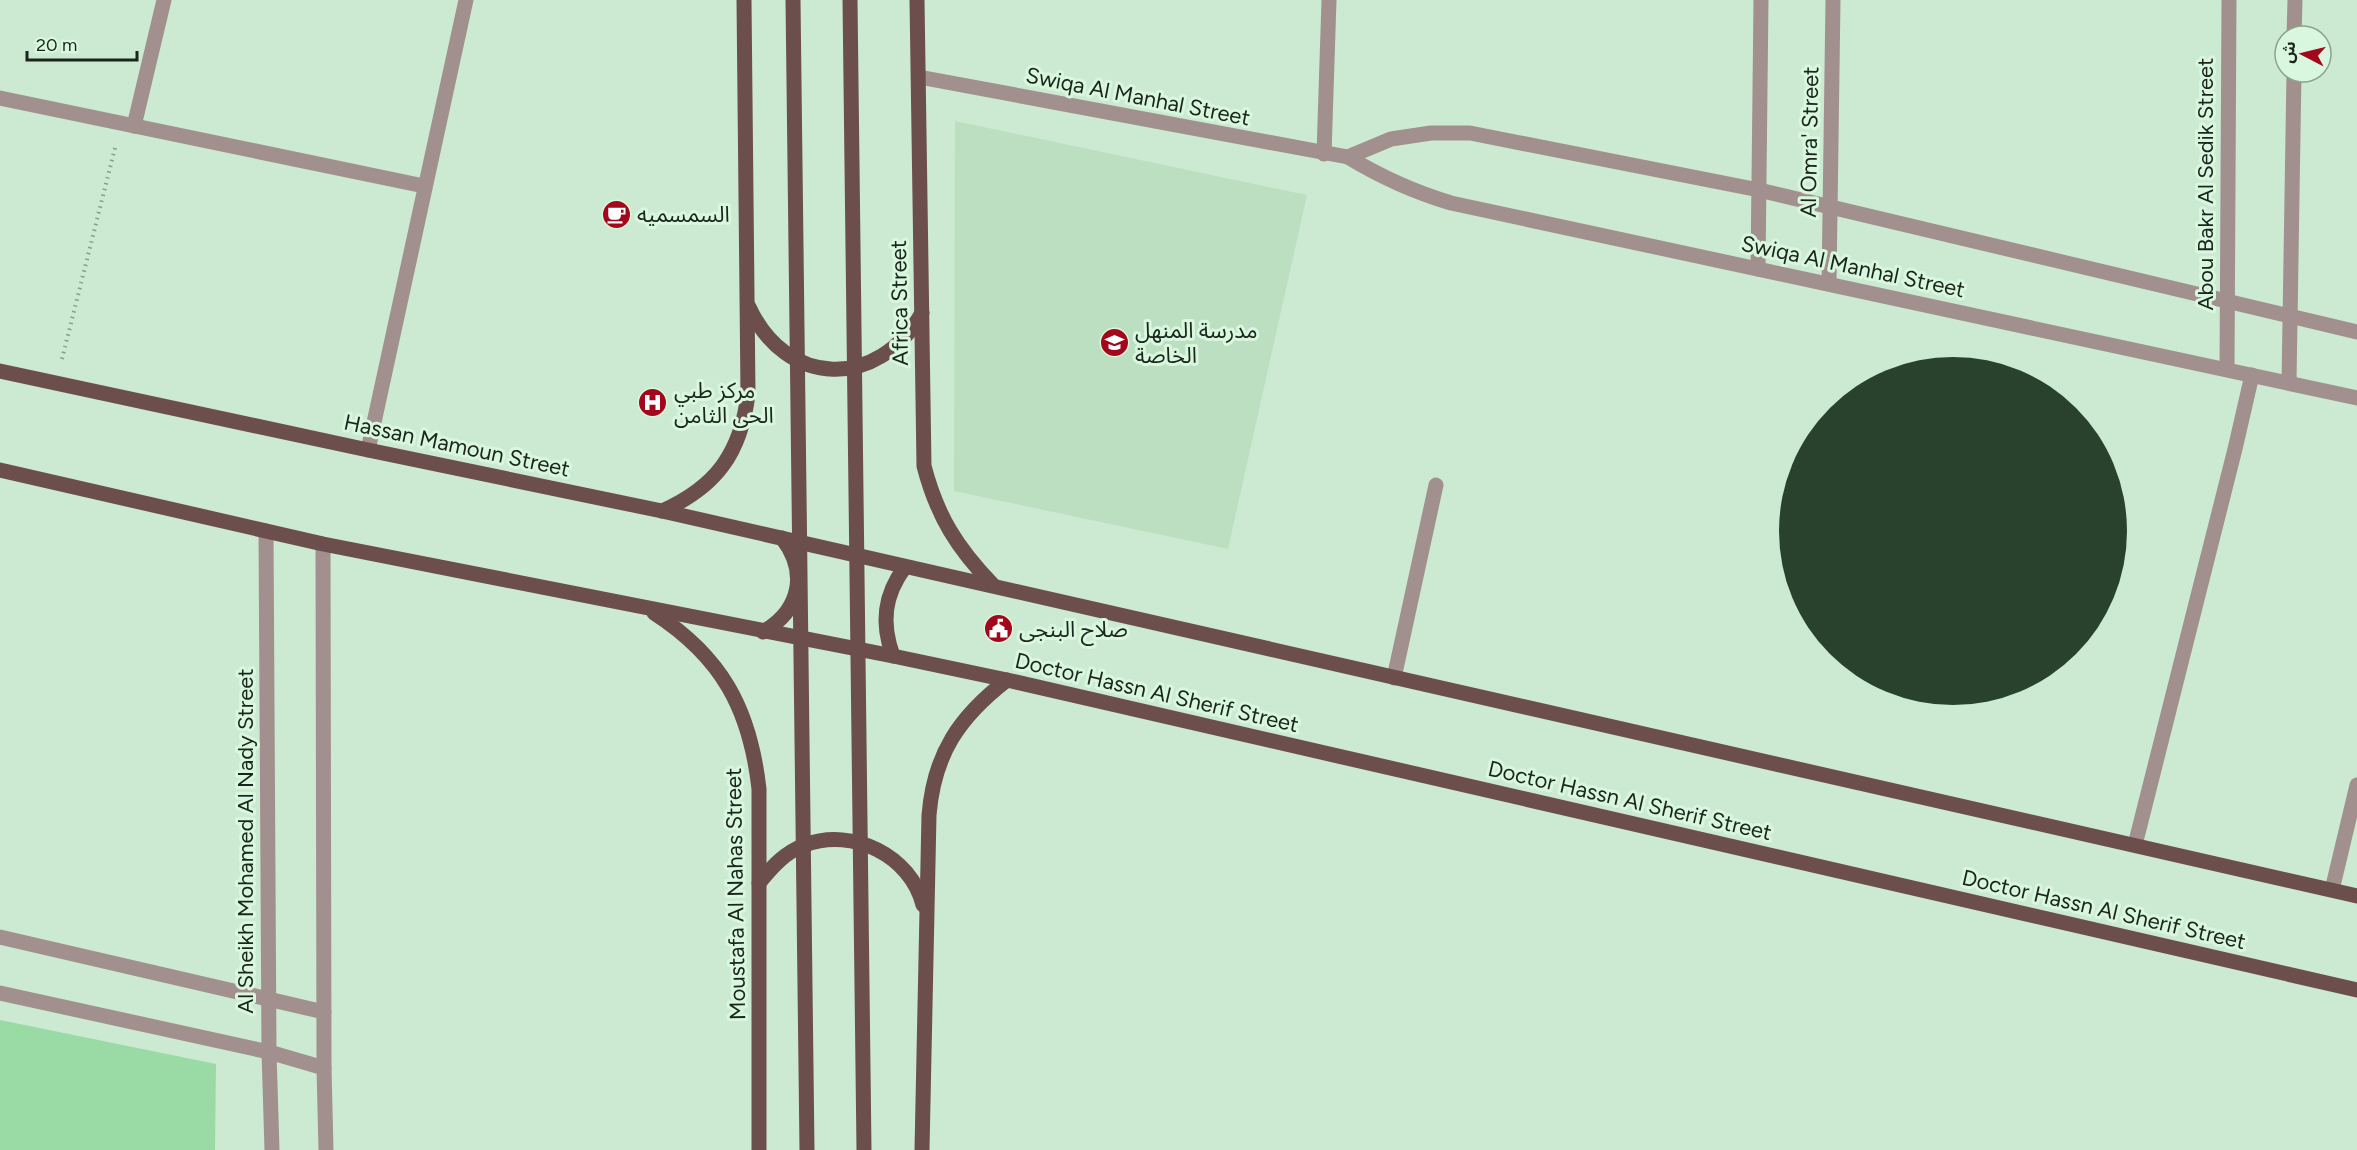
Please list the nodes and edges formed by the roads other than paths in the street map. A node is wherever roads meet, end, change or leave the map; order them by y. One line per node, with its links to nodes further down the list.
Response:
1 (164, 0): 16 (street)
2 (466, 0): 19 (street)
3 (744, 0): 25 (main road)
4 (793, 0): 64 (main road, bridge)
5 (850, 0): 65 (main road, bridge)
6 (917, 0): 13 (main road, Africa Street)
7 (1329, 0): 17 (street)
8 (1761, 0): 20 (street)
9 (1833, 0): 21 (street, Al Omra' Street)
10 (2229, 0): 24 (street, Abou Bakr Al Sedik Street)
11 (2295, 0): 12 (street)
12 (2294, 24)
13 (919, 76): 17 (street, Swiqa Al Manhal Street); 26 (main road, Africa Street)
14 (2294, 84): 27 (street)
15 (0, 98): 16 (street)
16 (127, 125): 19 (street)
17 (1324, 154): 18 (street, Swiqa Al Manhal Street)
18 (1348, 157): 20 (street, Swiqa Al Manhal Street); 22 (street, Swiqa Al Manhal Street)
19 (424, 186): 34 (street)
20 (1759, 190): 21 (street, Swiqa Al Manhal Street); 22 (street)
21 (1830, 207): 23 (street, Al Omra' Street); 24 (street, Swiqa Al Manhal Street)
22 (1758, 269): 23 (street, Swiqa Al Manhal Street)
23 (1829, 284): 29 (street, Swiqa Al Manhal Street)
24 (2226, 301): 27 (street, Swiqa Al Manhal Street); 29 (street, Abou Bakr Al Sedik Street)
25 (747, 304): 26 (main road); 37 (main road)
26 (922, 314): 42 (main road, Africa Street)
27 (2290, 317): 28 (street, Swiqa Al Manhal Street); 32 (street)
28 (2357, 332)
29 (2227, 369): 31 (street, Swiqa Al Manhal Street)
30 (0, 370): 34 (main road, Hassan Mamoun Street)
31 (2252, 375): 32 (street, Swiqa Al Manhal Street); 49 (street)
32 (2289, 383): 33 (street, Swiqa Al Manhal Street)
33 (2357, 398)
34 (368, 450): 37 (main road, Hassan Mamoun Street)
35 (0, 470): 38 (main road)
36 (1436, 485): 46 (street)
37 (662, 511): 39 (main road, Hassan Mamoun Street)
38 (266, 531): 40 (main road); 57 (street, Al Sheikh Mohamed Al Nady Street)
39 (782, 538): 41 (main road, Hassan Mamoun Street); 44 (main road)
40 (323, 544): 43 (main road); 58 (street)
41 (905, 567): 42 (main road); 45 (main road)
42 (993, 585): 46 (main road)
43 (646, 608): 44 (main road); 50 (main road, Moustafa Al Nahas Street)
44 (763, 632): 45 (main road)
45 (893, 656): 47 (main road, Doctor Hassn Al Sherif Street)
46 (1394, 678): 49 (main road)
47 (1007, 680): 53 (main road); 55 (main road, Doctor Hassn Al Sherif Street)
48 (2357, 785): 51 (street)
49 (2135, 845): 51 (main road)
50 (759, 883): 53 (main road); 63 (main road, Moustafa Al Nahas Street)
51 (2332, 890): 52 (main road)
52 (2357, 896)
53 (926, 917): 66 (main road)
54 (0, 937): 57 (street)
55 (2357, 990)
56 (0, 993): 59 (street)
57 (269, 998): 58 (street); 59 (street, Al Sheikh Mohamed Al Nady Street)
58 (324, 1012): 60 (street)
59 (269, 1052): 60 (street); 61 (street, Al Sheikh Mohamed Al Nady Street)
60 (324, 1068): 62 (street)
61 (272, 1150)
62 (326, 1150)
63 (759, 1150)
64 (807, 1150)
65 (864, 1150)
66 (922, 1150)

